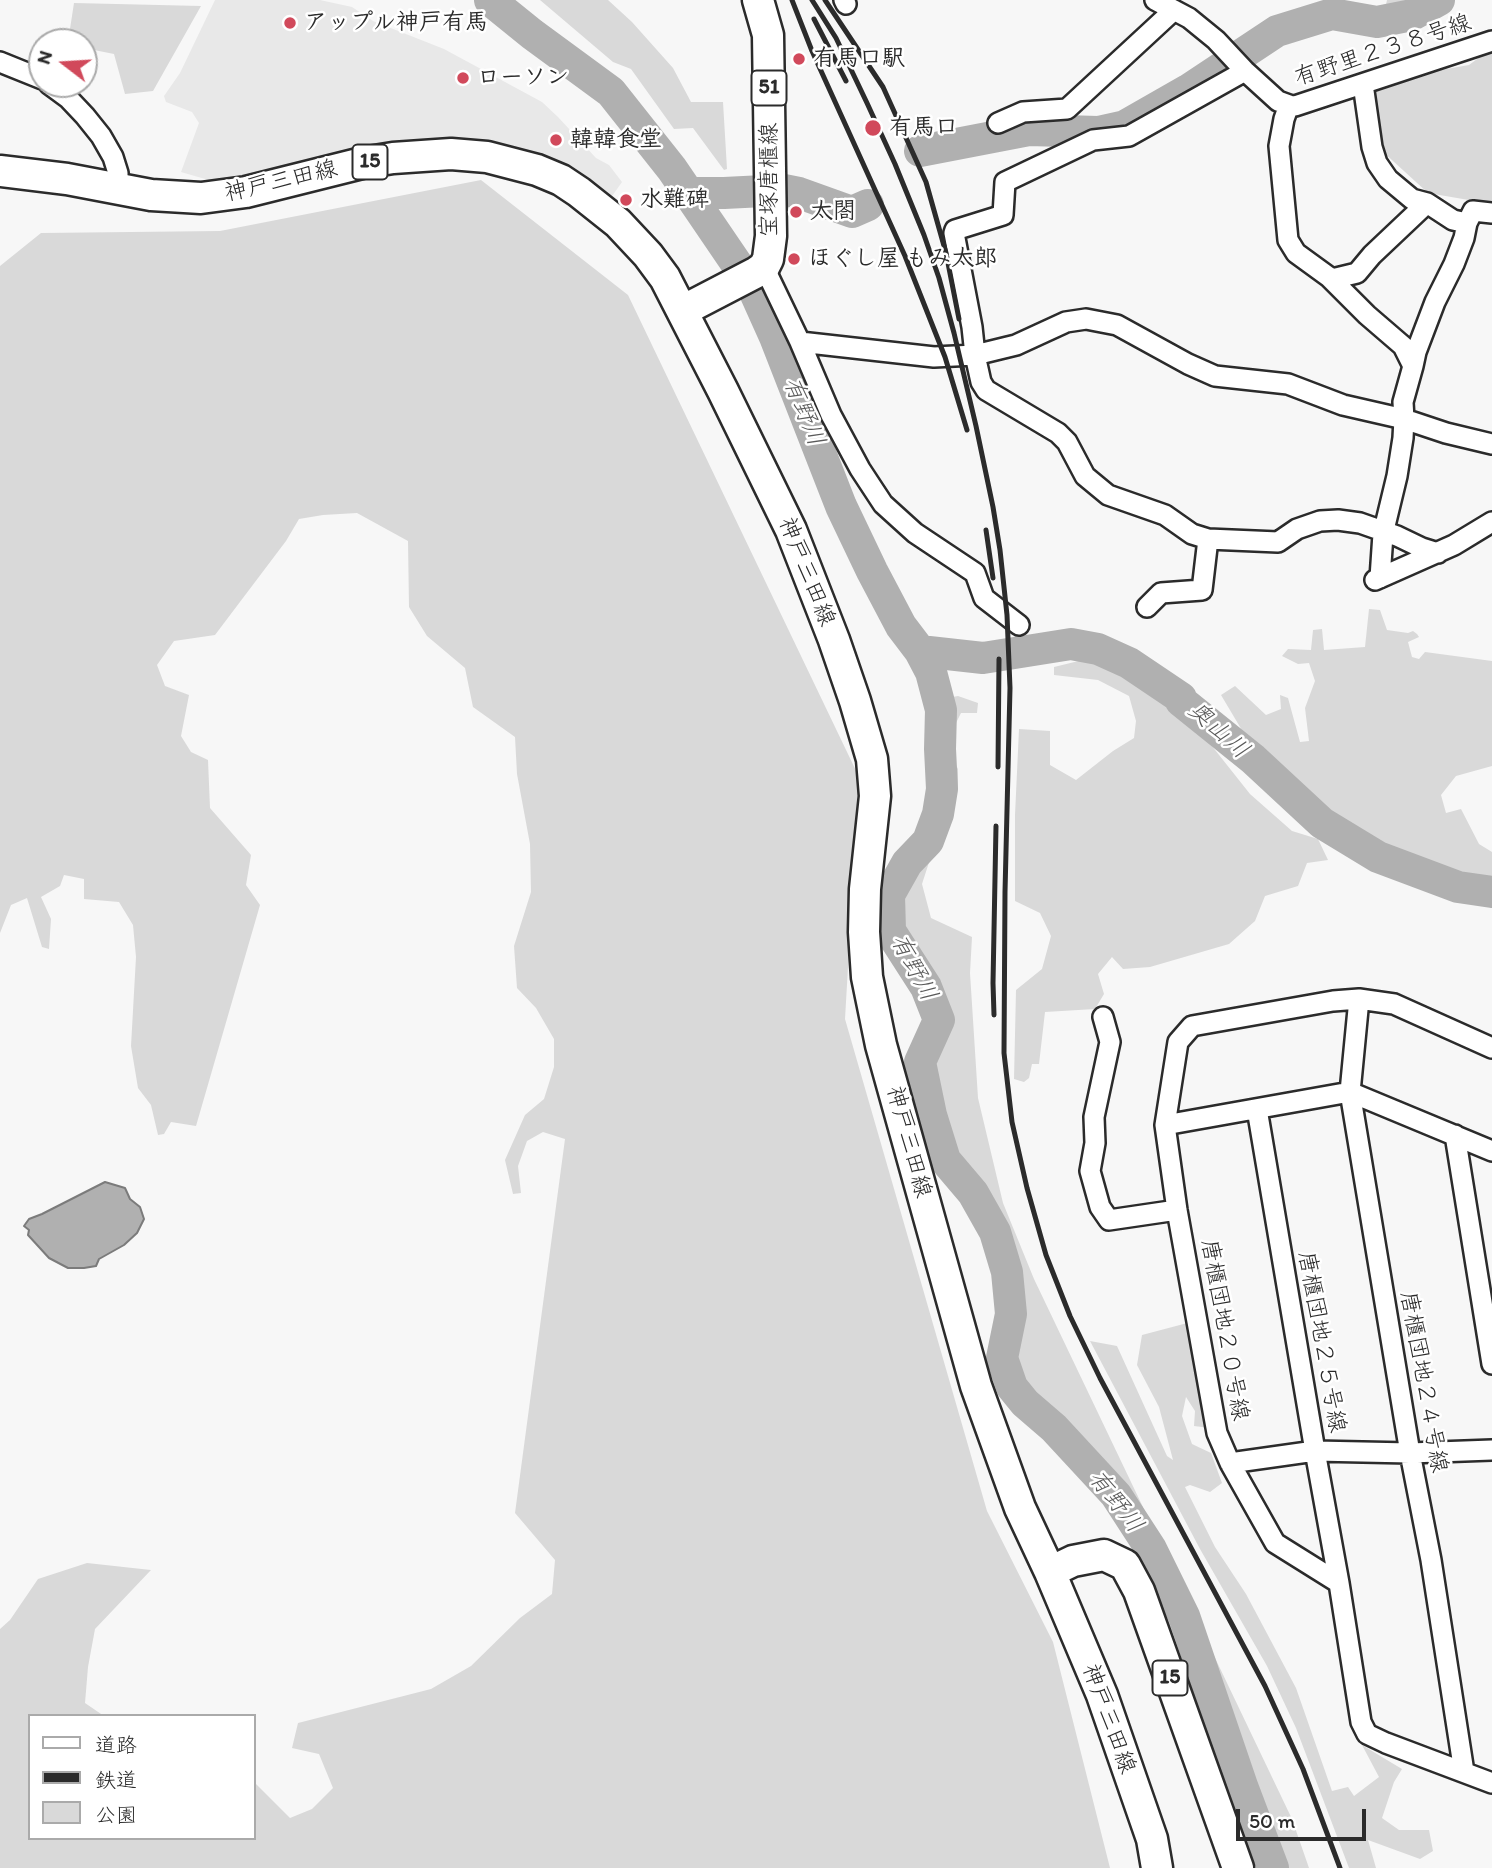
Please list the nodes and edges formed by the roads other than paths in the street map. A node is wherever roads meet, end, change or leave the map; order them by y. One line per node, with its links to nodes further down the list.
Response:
1 (758, 0): 17 (main road, 宝塚唐櫃線 / 51)
2 (1155, 0): 3 (street)
3 (1174, 10): 6 (street); 11 (street)
4 (1492, 41): 8 (street, 有野里２３８号線)
5 (0, 62): 7 (street)
6 (1237, 62): 10 (street); 21 (street)
7 (28, 73)
8 (1363, 84): 10 (street, 有野里２３８号線); 14 (street)
9 (68, 98): 13 (street)
10 (1289, 105): 18 (street)
11 (998, 123)
12 (0, 171): 13 (main road, 神戸三田線 / 15)
13 (118, 189): 19 (main road, 神戸三田線 / 15)
14 (1427, 203): 16 (street); 18 (street)
15 (1492, 213): 16 (street)
16 (1467, 223): 22 (street)
17 (761, 270): 19 (main road); 20 (street)
18 (1332, 279): 22 (street)
19 (692, 306): 45 (main road, 神戸三田線 / 15)
20 (800, 342): 21 (street); 30 (street)
21 (975, 355): 23 (street); 27 (street)
22 (1413, 366): 23 (street)
23 (1404, 419): 24 (street); 26 (street)
24 (1492, 444)
25 (1492, 522): 28 (street)
26 (1384, 532): 27 (street); 28 (street); 28 (street)
27 (1208, 539): 29 (street)
28 (1437, 553)
29 (1147, 607)
30 (1019, 625)
31 (1359, 999): 33 (street, 唐櫃団地２０号線); 34 (street, 唐櫃団地２４号線); 36 (street, 唐櫃団地２０号線)
32 (1102, 1017): 39 (street)
33 (1492, 1048)
34 (1350, 1092): 35 (street); 37 (street); 43 (street, 唐櫃団地２４号線)
35 (1257, 1109): 36 (street); 42 (street, 唐櫃団地２５号線)
36 (1165, 1125): 39 (street, 唐櫃団地２０号線)
37 (1455, 1135): 38 (street); 40 (street)
38 (1492, 1151)
39 (1177, 1210): 44 (street, 唐櫃団地２０号線)
40 (1492, 1364)
41 (1492, 1450): 43 (street)
42 (1315, 1451): 43 (street); 44 (street); 46 (street, 唐櫃団地２５号線)
43 (1410, 1452): 47 (street, 唐櫃団地２４号線)
44 (1230, 1463): 46 (street, 唐櫃団地２０号線)
45 (1050, 1572): 49 (main road, 神戸三田線 / 15); 50 (main road, 15)
46 (1339, 1583): 47 (street)
47 (1464, 1772): 48 (street)
48 (1492, 1783)
49 (1157, 1868)
50 (1238, 1868)

